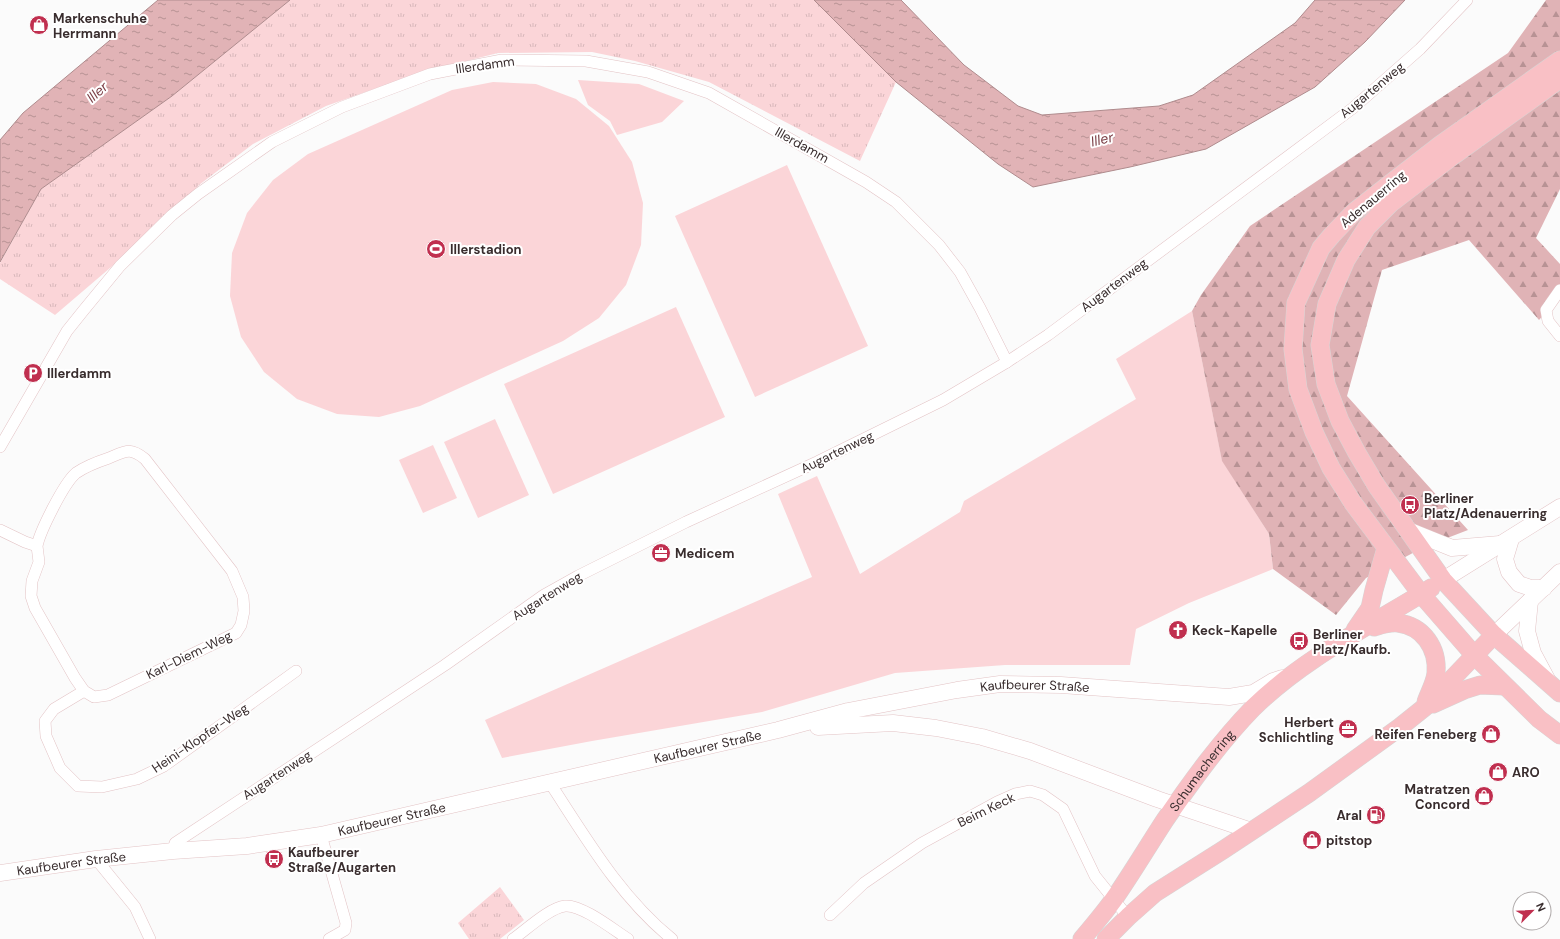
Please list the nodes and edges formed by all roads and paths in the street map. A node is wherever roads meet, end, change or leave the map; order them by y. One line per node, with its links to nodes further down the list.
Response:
1 (1467, 0): 7 (street, Augartenweg)
2 (1560, 60): 4 (main road, Adenauerring)
3 (1560, 79): 4 (main road, Adenauerring)
4 (1492, 118): 11 (main road, Adenauerring); 14 (main road, Adenauerring)
5 (1560, 290): 6 (street)
6 (1560, 336)
7 (1007, 362): 8 (street, Illerdamm); 35 (street, Augartenweg)
8 (0, 447)
9 (1560, 507): 12 (street)
10 (0, 530): 13 (street)
11 (1410, 531): 12 (street); 16 (main road, Adenauerring)
12 (1507, 541): 16 (street); 17 (street)
13 (37, 546): 27 (street, Karl-Diem-Weg); 27 (street, Karl-Diem-Weg)
14 (1386, 548): 18 (main road, Adenauerring); 20 (main road)
15 (1560, 572): 17 (street)
16 (1443, 580): 18 (main road); 21 (main road, Adenauerring)
17 (1544, 588): 19 (street)
18 (1421, 594): 20 (main road); 22 (main road, Adenauerring)
19 (1530, 601): 21 (street); 26 (street)
20 (1354, 633): 24 (main road, Schumacherring); 28 (main road)
21 (1494, 635): 22 (main road); 26 (main road, Adenauerring)
22 (1475, 656): 25 (main road, Adenauerring); 28 (main road)
23 (296, 671): 27 (street, Heini-Klopfer-Weg)
24 (1291, 676): 29 (street, Kaufbeurer Straße); 32 (main road, Schumacherring)
25 (1504, 686): 28 (main road); 30 (main road, Adenauerring)
26 (1555, 688)
27 (84, 691)
28 (1425, 707): 33 (main road)
29 (778, 730): 31 (street, Kaufbeurer Straße); 32 (street, Kaufbeurer Straße)
30 (1560, 735)
31 (550, 782): 34 (street, Kaufbeurer Straße); 45 (street)
32 (1176, 805): 33 (street, Kaufbeurer Straße); 38 (main road, Schumacherring)
33 (1252, 831): 40 (main road)
34 (321, 835): 35 (street, Kaufbeurer Straße); 42 (street)
35 (173, 851): 36 (street, Kaufbeurer Straße)
36 (96, 859): 37 (street, Kaufbeurer Straße); 41 (street)
37 (0, 873)
38 (1114, 899): 39 (street, Beim Keck); 40 (street, Beim Keck); 46 (main road, Schumacherring)
39 (830, 915)
40 (1128, 917): 47 (main road)
41 (150, 939)
42 (329, 939)
43 (512, 939): 44 (street)
44 (628, 939)
45 (672, 939)
46 (1082, 939)
47 (1106, 939)

